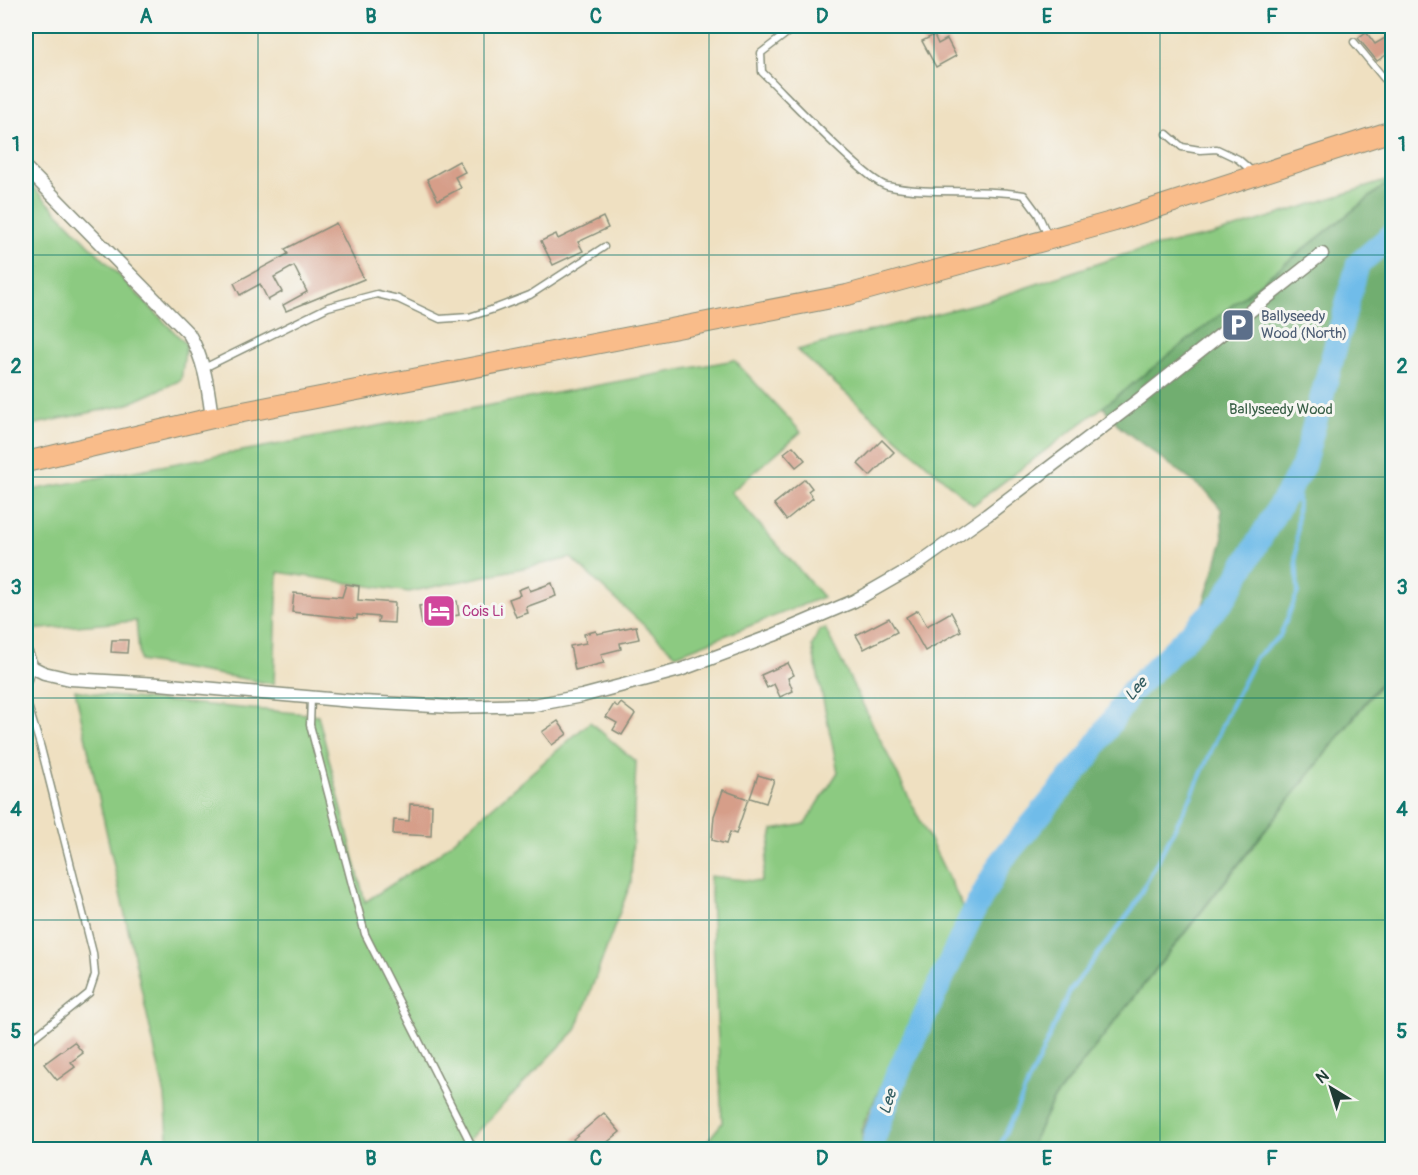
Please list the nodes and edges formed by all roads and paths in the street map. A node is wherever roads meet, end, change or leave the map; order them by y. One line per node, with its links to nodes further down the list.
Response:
1 (796, 26): 8 (lane)
2 (1354, 42): 3 (lane)
3 (1392, 88)
4 (1392, 131): 7 (highway)
5 (1167, 134): 7 (lane)
6 (26, 168): 11 (street)
7 (1256, 176): 8 (highway)
8 (1050, 239): 12 (highway)
9 (604, 247): 11 (lane)
10 (1322, 254): 16 (street)
11 (204, 368): 12 (street)
12 (212, 418): 13 (highway)
13 (26, 462)
14 (26, 653): 15 (street)
15 (32, 667): 16 (street); 17 (lane)
16 (311, 698): 18 (lane)
17 (33, 1038)
18 (474, 1149)

